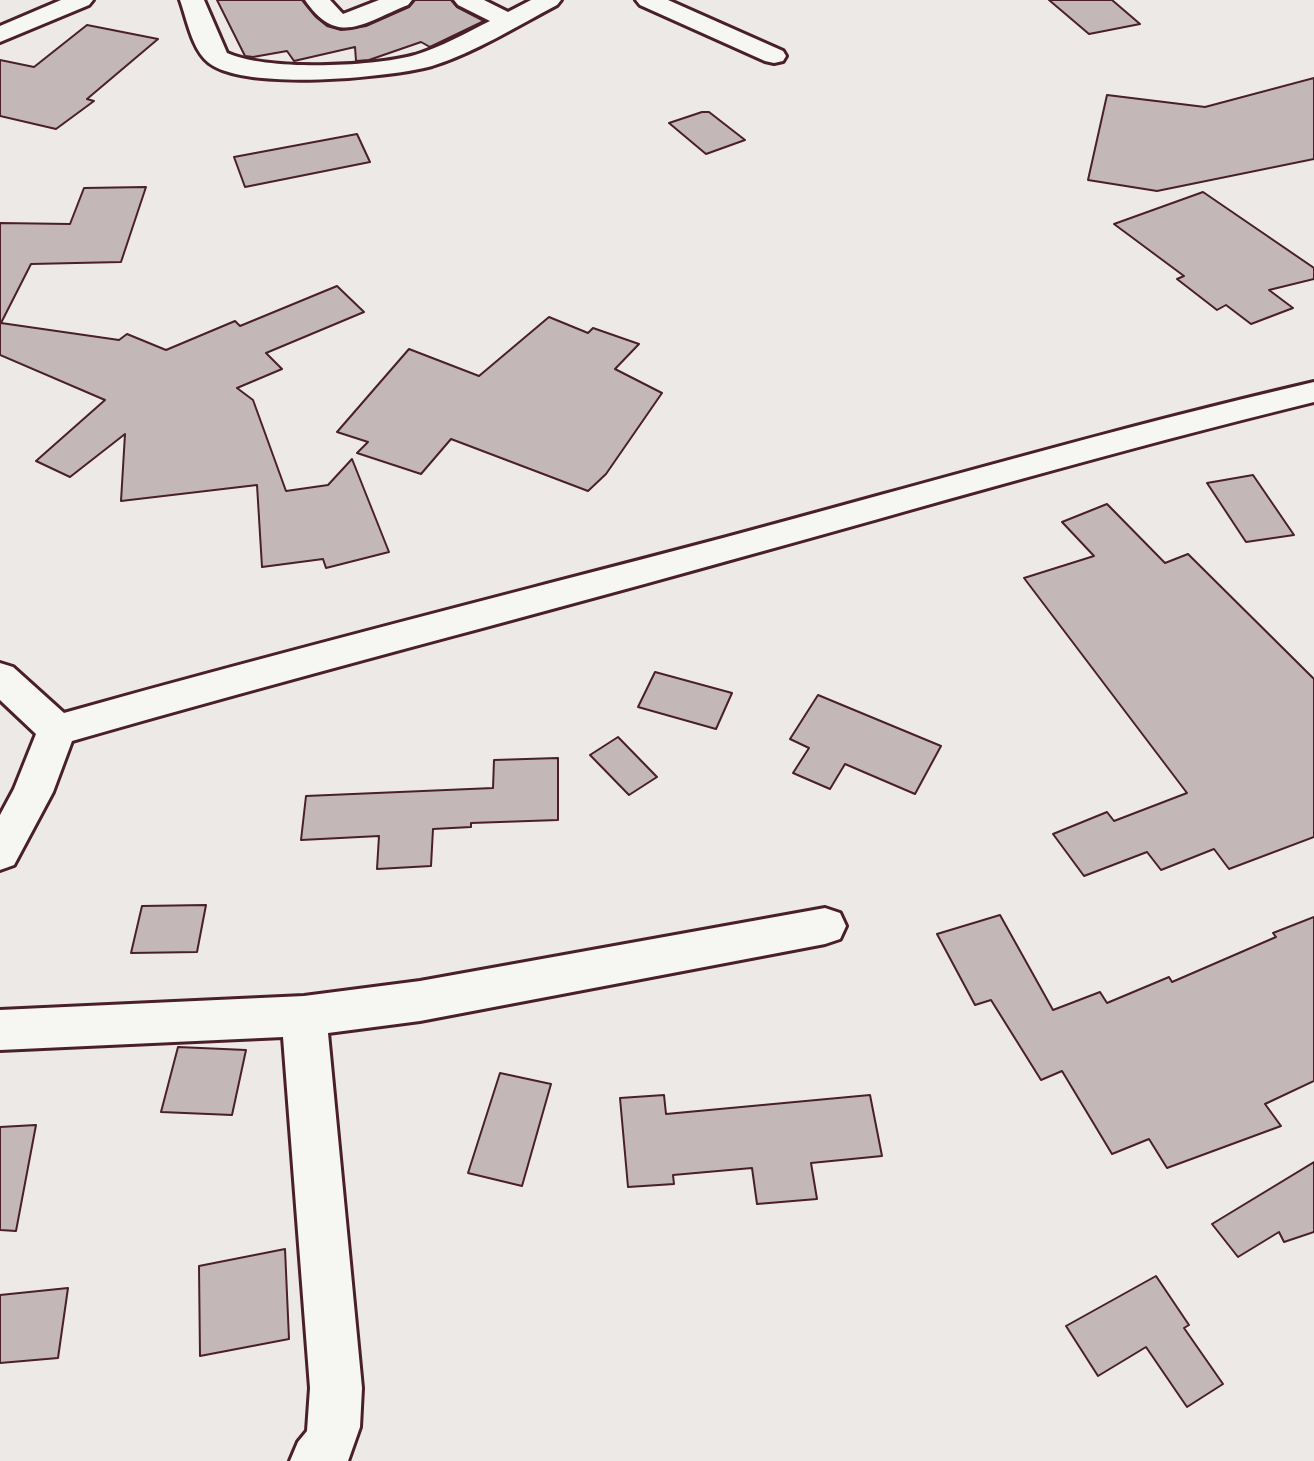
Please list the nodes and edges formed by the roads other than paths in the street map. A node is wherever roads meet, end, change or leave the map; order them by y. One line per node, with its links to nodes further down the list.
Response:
1 (81, 0): 9 (street)
2 (192, 0): 8 (street)
3 (317, 0): 4 (street)
4 (400, 0)
5 (466, 0): 8 (street)
6 (549, 0): 8 (street)
7 (648, 0): 10 (street)
8 (508, 21)
9 (0, 35)
10 (774, 55)
11 (1314, 392): 13 (street)
12 (0, 677): 13 (street)
13 (57, 730): 14 (street)
14 (0, 853)
15 (825, 926): 16 (street)
16 (304, 1016): 17 (street); 18 (street)
17 (0, 1030)
18 (317, 1461)

